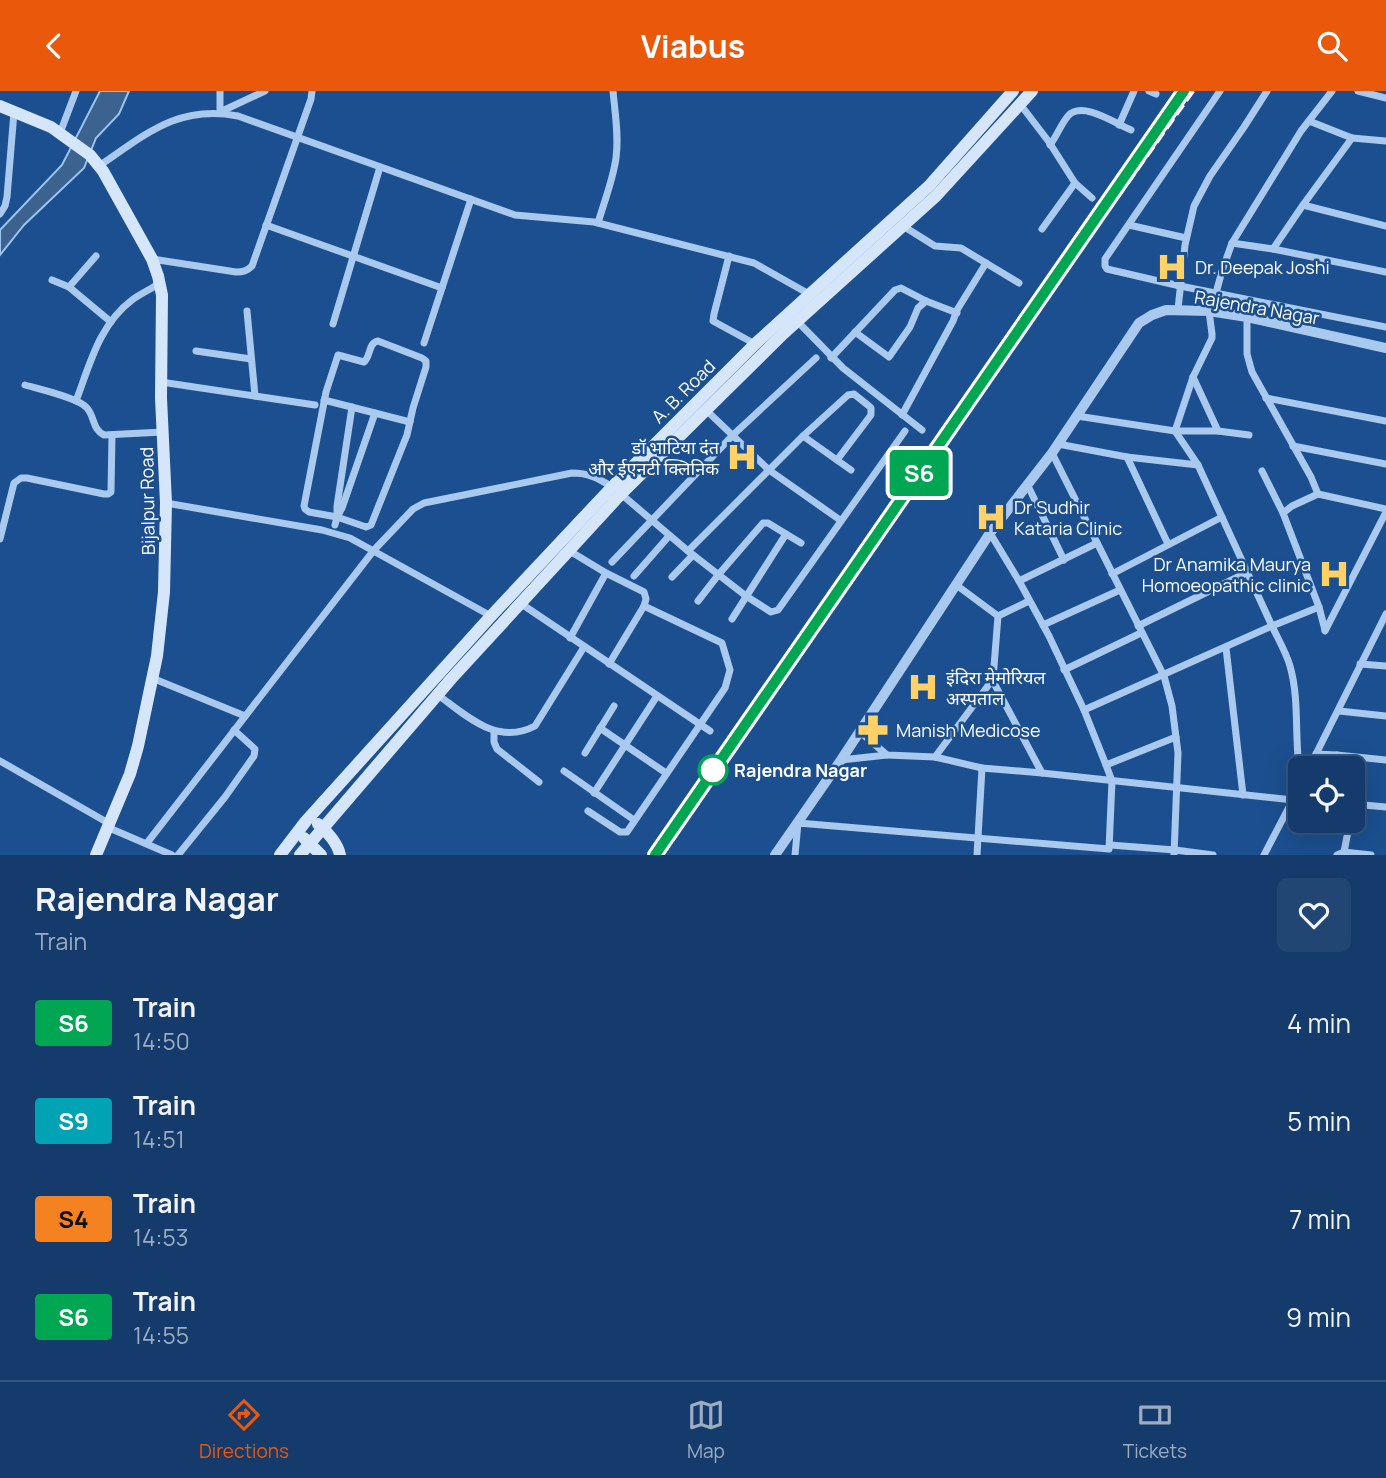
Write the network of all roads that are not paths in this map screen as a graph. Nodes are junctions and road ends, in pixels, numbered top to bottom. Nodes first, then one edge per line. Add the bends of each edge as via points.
1 (76, 91) edge
2 (220, 91) edge
3 (265, 91) edge
4 (312, 91) edge
5 (613, 91) edge
6 (1013, 91) edge
7 (1032, 91) edge
8 (1134, 91) edge
9 (1220, 91) edge
10 (1267, 91) edge
11 (1332, 91) edge
12 (1358, 91) edge
13 (1386, 98) edge
14 (1020, 104) junction
15 (0, 106) edge
16 (14, 112) junction
17 (220, 112) junction
18 (1309, 121) junction
19 (1119, 125) junction
20 (1131, 130) dead end
21 (63, 135) junction
22 (297, 137) junction
23 (1352, 138) junction
24 (1386, 141) edge
25 (1051, 145) junction
26 (94, 161) junction
27 (380, 167) junction
28 (1075, 183) junction
29 (1092, 198) dead end
30 (471, 199) junction
31 (1303, 205) junction
32 (0, 214) edge
33 (598, 223) junction
34 (266, 225) junction
35 (1129, 225) junction
36 (902, 226) junction
37 (1386, 226) edge
38 (1042, 229) dead end
39 (1186, 238) junction
40 (1232, 243) junction
41 (1273, 250) junction
42 (96, 256) dead end
43 (353, 256) junction
44 (729, 257) junction
45 (152, 259) junction
46 (986, 263) junction
47 (1386, 272) edge
48 (52, 280) dead end
49 (160, 283) junction
50 (1020, 283) dead end
51 (1180, 286) junction
52 (69, 287) junction
53 (442, 288) junction
54 (1216, 293) junction
55 (809, 294) junction
56 (926, 301) junction
57 (1178, 309) junction
58 (247, 311) dead end
59 (1209, 311) junction
60 (957, 313) junction
61 (1247, 317) junction
62 (797, 321) junction
63 (111, 322) junction
64 (333, 324) dead end
65 (1386, 327) edge
66 (855, 332) junction
67 (424, 343) dead end
68 (755, 344) junction
69 (1386, 348) edge
70 (195, 351) dead end
71 (816, 358) dead end
72 (831, 358) junction
73 (251, 359) junction
74 (1193, 377) junction
75 (161, 382) junction
76 (25, 385) dead end
77 (255, 396) junction
78 (1266, 398) junction
79 (324, 400) junction
80 (76, 401) junction
81 (315, 405) dead end
82 (352, 407) junction
83 (706, 410) junction
84 (375, 413) junction
85 (902, 415) junction
86 (1077, 416) junction
87 (1386, 421) edge
88 (410, 422) junction
89 (922, 430) dead end
90 (905, 431) dead end
91 (1175, 431) junction
92 (1218, 431) junction
93 (163, 432) junction
94 (112, 435) junction
95 (733, 435) junction
96 (1249, 435) dead end
97 (803, 436) junction
98 (1293, 446) junction
99 (1055, 449) junction
100 (1127, 457) junction
101 (837, 460) junction
102 (1386, 464) edge
103 (1198, 465) junction
104 (851, 470) dead end
105 (769, 471) junction
106 (1262, 471) dead end
107 (1028, 486) junction
108 (616, 491) junction
109 (1318, 494) junction
110 (166, 503) junction
111 (1386, 510) edge
112 (1283, 513) junction
113 (1222, 517) junction
114 (840, 520) junction
115 (651, 521) junction
116 (335, 526) junction
117 (989, 533) junction
118 (786, 534) junction
119 (669, 536) junction
120 (0, 539) edge
121 (801, 543) dead end
122 (1097, 543) junction
123 (1168, 544) junction
124 (374, 550) junction
125 (568, 550) junction
126 (691, 553) junction
127 (1064, 560) junction
128 (612, 562) dead end
129 (1248, 572) junction
130 (606, 573) junction
131 (719, 573) junction
132 (1112, 573) junction
133 (634, 576) dead end
134 (672, 577) dead end
135 (1019, 581) junction
136 (955, 584) junction
137 (1120, 590) junction
138 (746, 596) junction
139 (698, 601) dead end
140 (1029, 601) junction
141 (520, 603) junction
142 (644, 606) junction
143 (1320, 607) junction
144 (1386, 614) edge
145 (491, 616) junction
146 (998, 616) junction
147 (732, 619) dead end
148 (1043, 625) junction
149 (1272, 626) junction
150 (1139, 629) junction
151 (570, 638) junction
152 (584, 647) junction
153 (1226, 647) junction
154 (609, 664) junction
155 (1360, 664) junction
156 (1386, 666) edge
157 (1064, 670) junction
158 (1164, 675) junction
159 (152, 678) junction
160 (993, 678) junction
161 (438, 695) junction
162 (657, 696) junction
163 (614, 706) dead end
164 (1084, 710) junction
165 (1339, 711) junction
166 (245, 716) junction
167 (1386, 716) edge
168 (699, 724) junction
169 (600, 728) junction
170 (234, 730) junction
171 (494, 731) junction
172 (710, 731) dead end
173 (859, 731) junction
174 (1176, 737) junction
175 (625, 745) junction
176 (585, 753) dead end
177 (1316, 754) joint
178 (887, 755) junction
179 (1337, 755) joint
180 (1298, 756) edge
181 (935, 757) junction
182 (841, 759) junction
183 (1386, 760) edge
184 (0, 761) edge
185 (1106, 765) junction
186 (982, 768) junction
187 (564, 771) dead end
188 (666, 772) junction
189 (1042, 773) junction
190 (1112, 781) junction
191 (539, 782) dead end
192 (1177, 788) junction
193 (594, 793) junction
194 (1243, 795) junction
195 (1288, 800) edge
196 (1365, 805) edge
197 (1386, 807) edge
198 (1288, 809) edge
199 (588, 811) dead end
200 (309, 817) junction
201 (634, 820) junction
202 (798, 823) junction
203 (109, 826) junction
204 (323, 828) junction
205 (297, 833) junction
206 (1347, 833) edge
207 (979, 838) junction
208 (147, 843) junction
209 (310, 843) junction
210 (1109, 850) edge
211 (1175, 853) edge
212 (1341, 853) edge
213 (96, 855) edge
214 (172, 855) edge
215 (178, 855) edge
216 (280, 855) edge
217 (300, 855) edge
218 (321, 855) edge
219 (340, 855) edge
220 (775, 855) edge
221 (795, 855) edge
222 (977, 855) edge
223 (1213, 855) edge
224 (1264, 855) edge
225 (1371, 855) edge

1 - 21 street
2 - 17 street
3 - 17 street
4 - 22 street
5 - 33 street via 616,158
6 - 55 main road, A. B. Road via 929,186
7 - 14 main road, A. B. Road
8 - 19 street
9 - 35 street
10 - 39 street via 1210,176 1194,206
11 - 18 street
12 - 13 street
14 - 25 street
14 - 36 main road, A. B. Road via 936,196
15 - 16 main road
16 - 21 main road
16 - 32 street via 7,197
17 - 22 street
17 - 26 street via 176,118
18 - 23 street
18 - 40 street
19 - 20 street
19 - 25 street via 1098,114 1076,111 1069,114
21 - 26 main road
22 - 27 street
22 - 34 street
23 - 24 street
23 - 31 street
25 - 28 street
26 - 45 main road, Bijalpur Road
27 - 30 street
27 - 43 street
28 - 29 street
28 - 38 street
30 - 33 street via 515,215
30 - 53 street
31 - 37 street
31 - 41 street
33 - 44 street
34 - 43 street
34 - 45 street via 252,266 245,272
35 - 39 street
35 - 51 street via 1105,259 1105,267
36 - 46 street via 935,246 957,246
36 - 62 main road, A. B. Road
39 - 51 street
40 - 41 street
40 - 54 street
41 - 47 street
42 - 52 street
43 - 53 street
43 - 64 street
44 - 55 street via 754,263
44 - 68 street via 713,321
45 - 49 main road, Bijalpur Road
46 - 50 street
46 - 60 street
48 - 52 street
49 - 63 street via 130,301
49 - 75 main road, Bijalpur Road
51 - 54 street
51 - 57 street
52 - 63 street
53 - 67 street
54 - 65 street
55 - 68 main road, A. B. Road
56 - 60 street
56 - 66 street via 901,288 895,290
56 - 66 street via 889,357
57 - 59 street, Rajendra Nagar
57 - 86 street, Rajendra Nagar via 1139,323
58 - 73 street
59 - 61 street, Rajendra Nagar
59 - 74 street via 1212,338
60 - 85 street
61 - 69 street, Rajendra Nagar
61 - 78 street via 1249,363
62 - 72 street
62 - 83 main road, A. B. Road
63 - 80 street via 100,337
66 - 72 street
68 - 108 main road, A. B. Road
70 - 73 street
71 - 95 street
72 - 85 street
73 - 77 street
74 - 91 street
74 - 92 street
75 - 77 street
75 - 93 main road, Bijalpur Road
76 - 80 street
77 - 81 street
78 - 87 street
78 - 98 street
79 - 82 street
79 - 88 street via 338,355 364,362 378,341 426,361
79 - 116 street via 304,506
80 - 94 street via 89,410 99,432
82 - 84 street
82 - 116 street
83 - 95 street
83 - 108 main road, A. B. Road
84 - 88 street
84 - 116 street
85 - 89 street
86 - 91 street
86 - 99 street, Rajendra Nagar
88 - 116 street via 371,525
90 - 114 street
91 - 92 street
91 - 103 street
92 - 96 street
93 - 94 street
93 - 110 main road, Bijalpur Road
94 - 120 street via 111,492 18,479
95 - 105 street
95 - 115 street
97 - 101 street
97 - 101 street via 854,394 871,408 871,415
97 - 105 street
98 - 102 street
98 - 109 street
99 - 100 street
99 - 107 street, Rajendra Nagar
99 - 122 street
100 - 103 street
100 - 123 street
101 - 104 street
103 - 113 street
105 - 114 street
105 - 126 street
106 - 112 street
107 - 117 street, Rajendra Nagar
107 - 127 street
108 - 115 street
108 - 124 street via 595,476 572,473 424,503
108 - 125 main road, A. B. Road
108 - 145 main road, A. B. Road
109 - 111 street
109 - 112 street
110 - 116 street
110 - 159 main road, Bijalpur Road via 164,592
111 - 143 street via 1325,631
112 - 143 street
113 - 123 street
113 - 129 street
114 - 138 street via 778,610 771,612
115 - 119 street
115 - 128 street
116 - 124 street
117 - 135 street
117 - 136 street, Rajendra Nagar
118 - 121 street
118 - 131 street via 763,523
118 - 138 street
119 - 126 street
119 - 133 street
122 - 127 street
122 - 132 street
123 - 132 street
124 - 145 street
124 - 166 street
125 - 130 street
125 - 141 main road, A. B. Road
126 - 131 street
126 - 134 street
127 - 135 street
129 - 149 street
129 - 150 street
130 - 142 street via 644,592
130 - 151 street
131 - 138 street
131 - 139 street
132 - 137 street
135 - 140 street
136 - 146 street
136 - 173 street, Rajendra Nagar
137 - 148 street
137 - 150 street
138 - 147 street
140 - 146 street
140 - 148 street
141 - 151 street
141 - 161 main road, A. B. Road
142 - 154 street
142 - 168 street via 725,647 728,678
143 - 149 street
144 - 155 street
145 - 200 main road, A. B. Road
146 - 160 street
148 - 157 street
149 - 153 street
149 - 180 street via 1293,681
150 - 157 street
150 - 158 street
151 - 152 street
152 - 154 street
152 - 171 street via 535,726 522,732
153 - 158 street
153 - 194 street
154 - 162 street
155 - 156 street
155 - 165 street
157 - 164 street
158 - 164 street
158 - 174 street
159 - 166 street
159 - 203 main road, Bijalpur Road via 133,765
160 - 181 street
160 - 189 street
161 - 171 street
161 - 204 main road, A. B. Road
162 - 168 street
162 - 175 street
163 - 169 street
164 - 185 street
165 - 167 street
165 - 177 street
166 - 170 street
168 - 172 street
168 - 188 street
169 - 175 street
169 - 176 street
170 - 208 street
170 - 215 street via 255,749 254,756
171 - 191 street via 499,753
173 - 178 street
173 - 182 street, Rajendra Nagar
174 - 185 street
174 - 192 street
175 - 188 street
175 - 193 street
177 - 179 street
178 - 181 street
178 - 182 street
179 - 183 street
181 - 186 street
182 - 202 street, Rajendra Nagar
184 - 203 street
185 - 190 street
186 - 189 street
186 - 207 street
187 - 193 street
188 - 201 street
189 - 190 street
190 - 192 street
190 - 210 street
192 - 194 street
192 - 211 street
193 - 201 street
194 - 195 street
196 - 197 street
198 - 224 street
199 - 201 street via 622,833
200 - 204 main road
200 - 205 main road, A. B. Road
202 - 207 street
202 - 220 street, Rajendra Nagar
202 - 221 street
203 - 208 street
203 - 213 main road, Bijalpur Road
204 - 209 main road, A. B. Road
204 - 219 main road
205 - 209 main road
205 - 216 main road, A. B. Road
206 - 212 street
207 - 210 street
207 - 222 street
208 - 214 street
209 - 217 main road
209 - 218 main road
210 - 211 street
211 - 223 street
212 - 225 street

